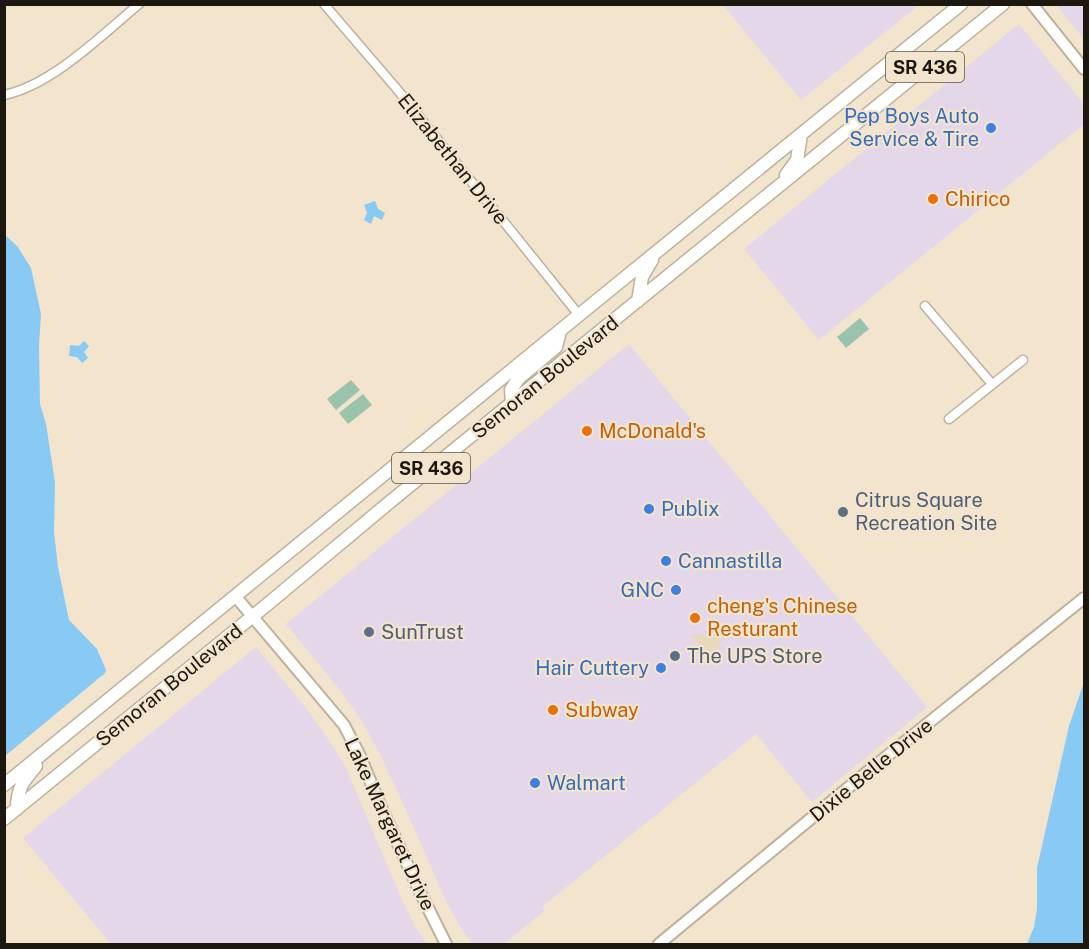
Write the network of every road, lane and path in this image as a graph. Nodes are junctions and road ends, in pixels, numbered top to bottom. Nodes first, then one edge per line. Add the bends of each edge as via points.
1 (139, 4) edge
2 (324, 4) edge
3 (961, 4) edge
4 (1003, 4) edge
5 (1032, 4) edge
6 (1084, 69) edge
7 (4, 95) edge
8 (801, 134) junction
9 (779, 186) junction
10 (660, 249) junction
11 (638, 301) junction
12 (925, 306) dead end
13 (579, 315) junction
14 (560, 331) junction
15 (1023, 360) dead end
16 (992, 384) junction
17 (512, 403) junction
18 (949, 419) dead end
19 (236, 597) junction
20 (1084, 598) edge
21 (253, 616) junction
22 (54, 744) junction
23 (4, 785) edge
24 (17, 809) junction
25 (4, 819) edge
26 (446, 945) edge
27 (659, 945) edge

1 - 7 street via 64,66 35,84
2 - 13 street, Elizabethan Drive
3 - 8 main road, Semoran Boulevard / SR 436
4 - 9 main road, Semoran Boulevard / SR 436
5 - 6 street
8 - 9 main road via 797,160
8 - 10 main road, Semoran Boulevard / SR 436
9 - 11 main road, Semoran Boulevard / SR 436
10 - 11 main road via 642,277
10 - 13 main road, Semoran Boulevard / SR 436
11 - 17 main road, Semoran Boulevard / SR 436
12 - 16 street
13 - 14 main road, Semoran Boulevard / SR 436
14 - 17 main road via 556,347 518,379 511,390
14 - 19 main road, Semoran Boulevard / SR 436
15 - 16 street
16 - 18 street
17 - 21 main road, Semoran Boulevard / SR 436
19 - 21 street, Lake Margaret Drive
19 - 22 main road, Semoran Boulevard / SR 436
20 - 27 street, Dixie Belle Drive
21 - 24 main road, Semoran Boulevard / SR 436
21 - 26 street, Lake Margaret Drive via 344,725
22 - 23 main road, Semoran Boulevard / SR 436
22 - 24 main road via 22,783
24 - 25 main road, Semoran Boulevard / SR 436

